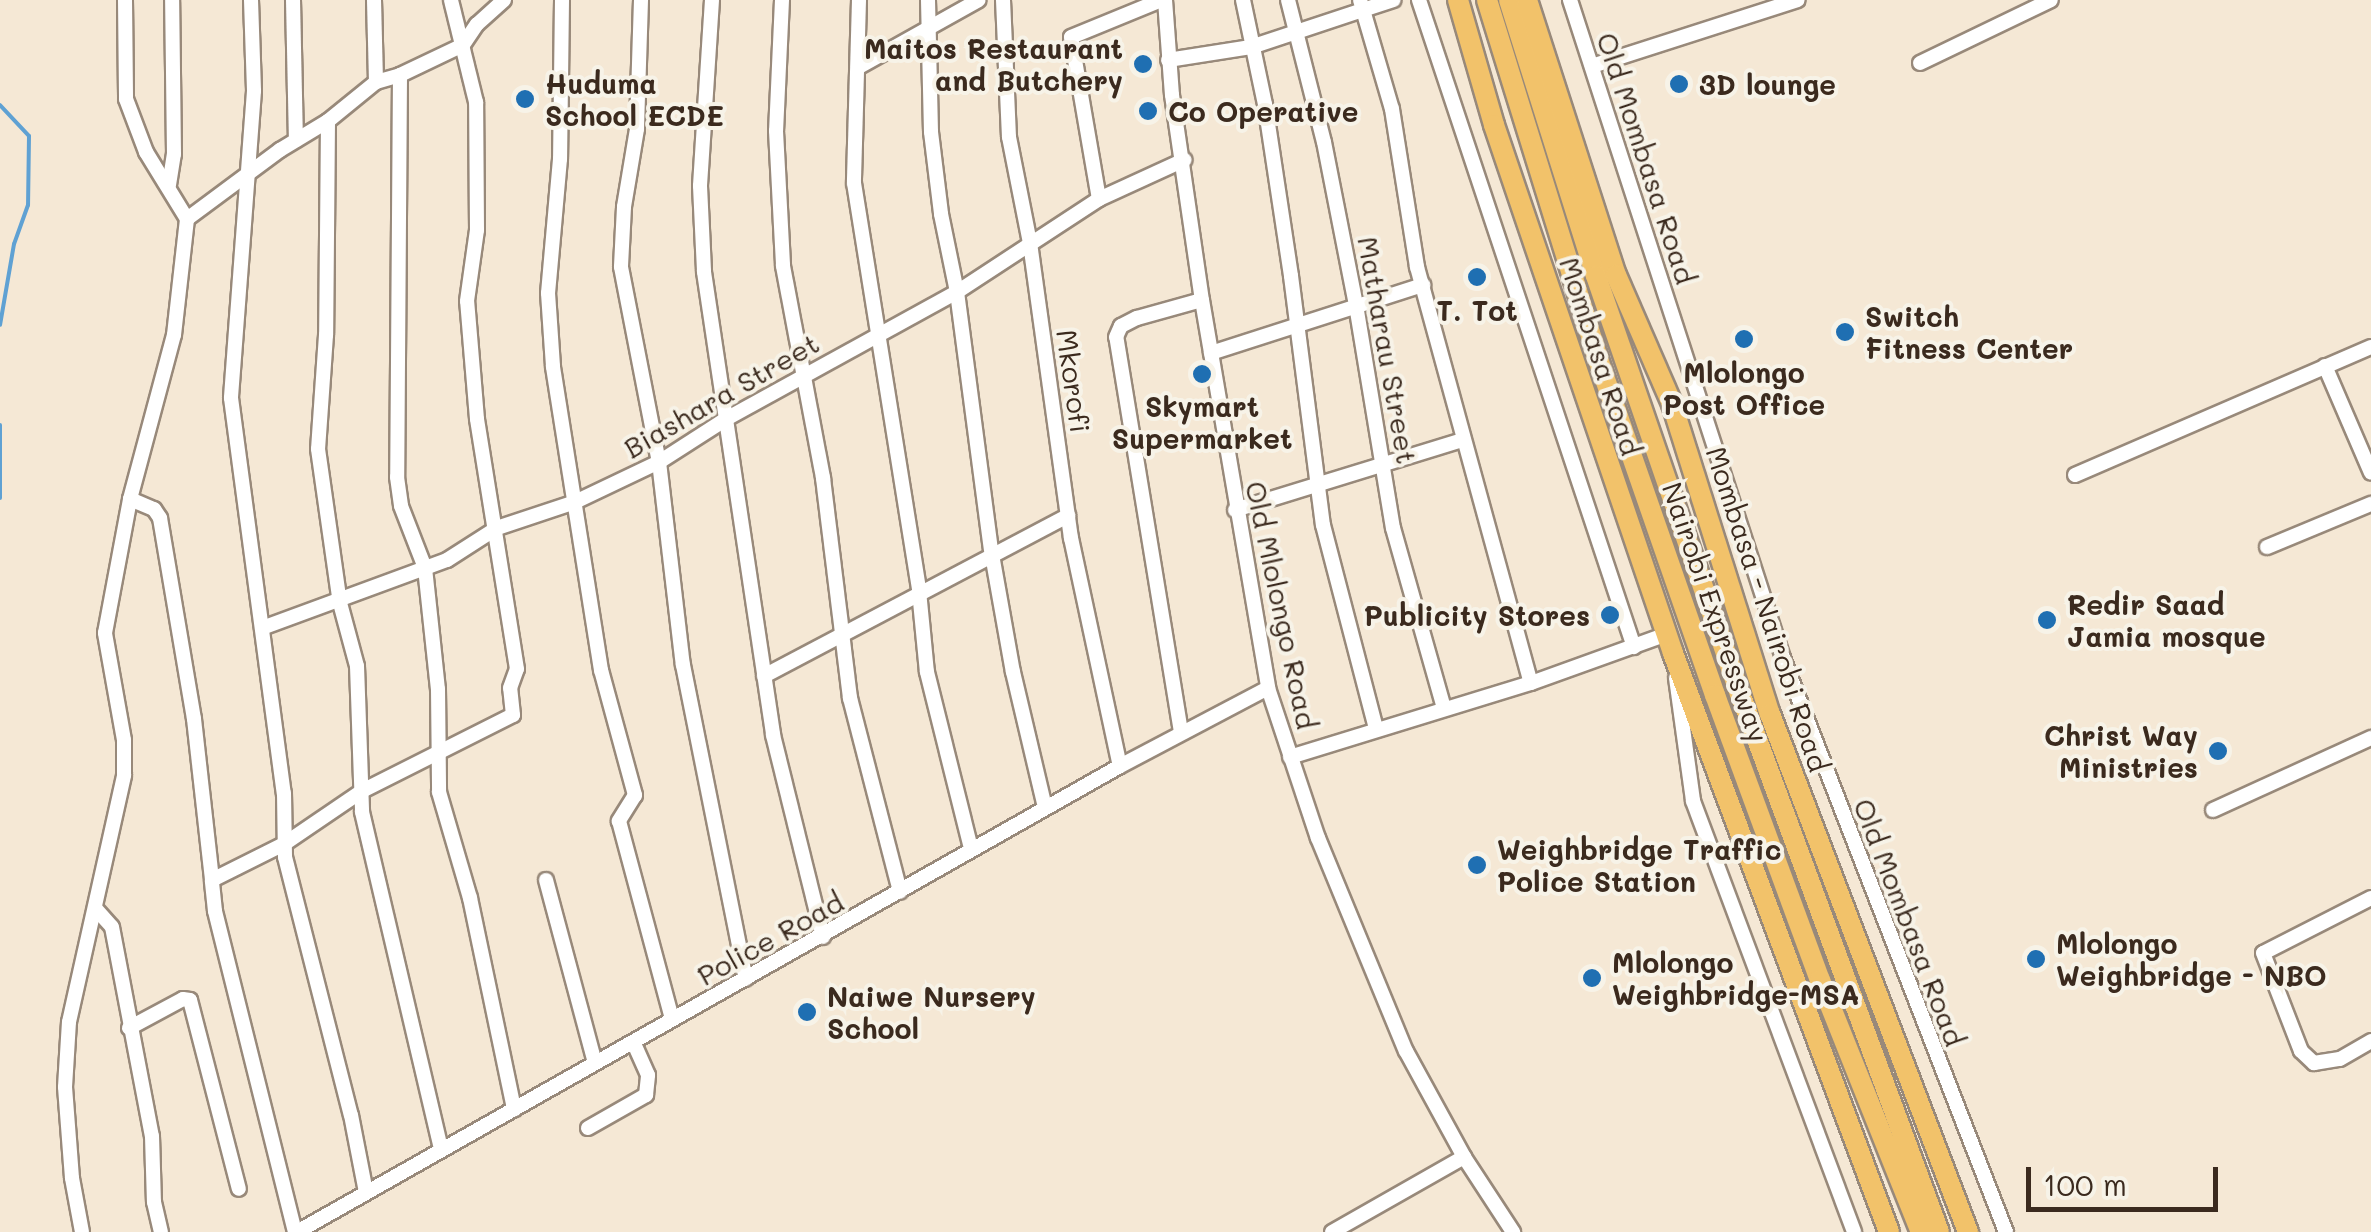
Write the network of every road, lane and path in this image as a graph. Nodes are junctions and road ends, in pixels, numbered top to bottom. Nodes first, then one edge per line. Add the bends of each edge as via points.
1 (125, 0) edge
2 (172, 0) edge
3 (251, 0) edge
4 (293, 0) edge
5 (374, 0) edge
6 (451, 0) edge
7 (504, 0) edge
8 (562, 0) edge
9 (640, 0) edge
10 (712, 0) edge
11 (782, 0) edge
12 (859, 0) edge
13 (928, 0) edge
14 (979, 0) edge
15 (1002, 0) edge
16 (1163, 0) edge
17 (1243, 0) edge
18 (1288, 0) edge
19 (1392, 0) edge
20 (1420, 0) edge
21 (1458, 0) edge
22 (1487, 0) edge
23 (1509, 0) edge
24 (1527, 0) edge
25 (1570, 0) edge
26 (1798, 0) edge
27 (2051, 0) edge
28 (1361, 5) edge
29 (927, 32) junction
30 (1294, 33) junction
31 (462, 45) junction
32 (1250, 47) junction
33 (1168, 60) junction
34 (1920, 63) dead end
35 (1592, 66) junction
36 (859, 67) junction
37 (400, 75) junction
38 (376, 82) junction
39 (328, 121) junction
40 (296, 140) junction
41 (1184, 160) junction
42 (248, 174) junction
43 (168, 185) junction
44 (1098, 199) junction
45 (187, 219) junction
46 (1030, 243) junction
47 (1422, 285) junction
48 (957, 292) junction
49 (1202, 300) junction
50 (1356, 305) junction
51 (1295, 328) junction
52 (878, 335) junction
53 (2371, 347) edge
54 (1211, 353) junction
55 (2326, 366) junction
56 (804, 376) junction
57 (726, 419) junction
58 (1464, 440) junction
59 (660, 462) junction
60 (1382, 464) junction
61 (2371, 473) edge
62 (2075, 475) dead end
63 (1318, 484) junction
64 (130, 499) junction
65 (576, 502) junction
66 (2371, 504) edge
67 (1235, 510) junction
68 (1068, 516) junction
69 (497, 528) junction
70 (2268, 546) dead end
71 (992, 554) junction
72 (424, 568) junction
73 (919, 592) junction
74 (340, 603) junction
75 (262, 628) junction
76 (840, 636) junction
77 (1670, 644) junction
78 (1634, 647) junction
79 (764, 676) junction
80 (1530, 682) junction
81 (1268, 688) junction
82 (1444, 708) junction
83 (1376, 729) junction
84 (1181, 732) junction
85 (2371, 738) edge
86 (436, 753) junction
87 (1290, 757) junction
88 (1120, 766) junction
89 (362, 790) junction
90 (1045, 808) junction
91 (2213, 810) dead end
92 (284, 844) junction
93 (971, 849) junction
94 (212, 880) junction
95 (546, 880) dead end
96 (900, 892) junction
97 (2371, 898) edge
98 (95, 908) junction
99 (822, 937) junction
100 (746, 979) junction
101 (672, 1019) junction
102 (129, 1028) junction
103 (2371, 1041) edge
104 (633, 1042) junction
105 (595, 1062) junction
106 (514, 1109) junction
107 (588, 1128) dead end
108 (441, 1150) junction
109 (1464, 1158) junction
110 (239, 1189) dead end
111 (366, 1192) junction
112 (82, 1232) edge
113 (161, 1232) edge
114 (296, 1232) edge
115 (1332, 1232) edge
116 (1514, 1232) edge
117 (1854, 1232) edge
118 (1889, 1232) edge
119 (1920, 1232) edge
120 (1939, 1232) edge
121 (1968, 1232) edge
122 (2006, 1232) edge

1 - 43 street via 126,98 146,152
2 - 43 street via 174,154
3 - 42 street
4 - 40 street
5 - 38 street
6 - 31 street
7 - 31 street
8 - 65 street via 548,324
9 - 59 street via 637,129 621,267
10 - 57 street via 700,186 704,272
11 - 56 street via 776,130 783,266
12 - 36 street
13 - 29 street
14 - 29 street
15 - 46 street, Mkorofi via 1009,137
16 - 33 street, Old Mlolongo Road
16 - 44 street via 1071,37
17 - 32 street
18 - 30 street, Matharau Street
19 - 28 street
20 - 78 street
21 - 77 highway, Mombasa Road
22 - 119 highway, Nairobi Expressway via 1598,360 1715,696
23 - 120 highway, Nairobi Expressway via 1735,678
24 - 121 highway, Mombasa - Nairobi Road via 1616,275 1672,404 1770,714
25 - 35 street, Old Mombasa Road
26 - 35 street
27 - 34 street
28 - 30 street
28 - 47 street via 1392,109
29 - 36 street
29 - 48 street via 935,164
30 - 32 street
30 - 50 street, Matharau Street via 1324,142
31 - 37 street
31 - 69 street via 476,102 477,230 467,301
32 - 33 street
32 - 51 street via 1265,104
33 - 41 street, Old Mlolongo Road
35 - 122 street, Old Mombasa Road via 1782,658
36 - 52 street via 854,182
37 - 38 street
37 - 72 street via 398,477 401,506
38 - 39 street
39 - 40 street
39 - 74 street via 318,449
40 - 42 street
41 - 44 street, Biashara Street
41 - 49 street, Old Mlolongo Road
42 - 45 street
42 - 75 street via 231,398
43 - 45 street
44 - 46 street, Biashara Street
45 - 64 street via 174,336
46 - 48 street, Biashara Street
46 - 68 street, Mkorofi
47 - 50 street
47 - 58 street
48 - 52 street, Biashara Street
48 - 71 street
49 - 54 street, Old Mlolongo Road
49 - 84 street via 1136,318 1116,337
50 - 51 street
50 - 60 street, Matharau Street
51 - 54 street
51 - 63 street
52 - 56 street, Biashara Street
52 - 73 street
53 - 55 street
54 - 67 street, Old Mlolongo Road
55 - 61 street
55 - 62 street
56 - 57 street, Biashara Street
56 - 76 street
57 - 59 street, Biashara Street
57 - 79 street
58 - 60 street
58 - 80 street
59 - 65 street, Biashara Street
59 - 100 street via 683,666
60 - 63 street
60 - 82 street, Matharau Street via 1404,578
63 - 67 street
63 - 83 street via 1332,566
64 - 94 street via 160,518
64 - 98 street via 105,633 124,776
65 - 69 street, Biashara Street
65 - 101 street via 601,670 635,795 619,820
66 - 70 street
67 - 81 street, Old Mlolongo Road
68 - 71 street
68 - 88 street, Mkorofi
69 - 72 street, Biashara Street via 465,552
69 - 86 street via 517,669 512,715
71 - 73 street
71 - 90 street
72 - 74 street, Biashara Street
72 - 86 street via 438,690
73 - 76 street
73 - 93 street via 927,672
74 - 75 street, Biashara Street
74 - 89 street via 357,666
75 - 92 street via 284,793
76 - 79 street
76 - 96 street via 870,787
77 - 78 street
77 - 117 street via 1693,801
77 - 118 highway, Mombasa Road
78 - 80 street
79 - 99 street
80 - 82 street
81 - 84 street, Police Road
81 - 87 street, Old Mlolongo Road
82 - 83 street
83 - 87 street
84 - 88 street, Police Road
85 - 91 street
86 - 89 street
86 - 106 street
87 - 109 street, Old Mlolongo Road via 1406,1050
88 - 90 street, Police Road
89 - 92 street
89 - 108 street via 386,924
90 - 93 street, Police Road
92 - 94 street
92 - 111 street
93 - 96 street, Police Road
94 - 114 street
95 - 105 street
96 - 99 street, Police Road
97 - 103 street via 2263,953 2301,1051 2314,1063 2340,1059
98 - 102 street via 112,927
98 - 112 street via 69,1022 65,1088
99 - 100 street, Police Road
100 - 101 street, Police Road
101 - 104 street, Police Road
102 - 110 street via 190,1000
102 - 113 street via 152,1136
104 - 105 street, Police Road
104 - 107 street via 648,1075 646,1096
105 - 106 street, Police Road
106 - 108 street, Police Road
108 - 111 street, Police Road
109 - 115 street
109 - 116 street, Old Mlolongo Road
111 - 114 street, Police Road

